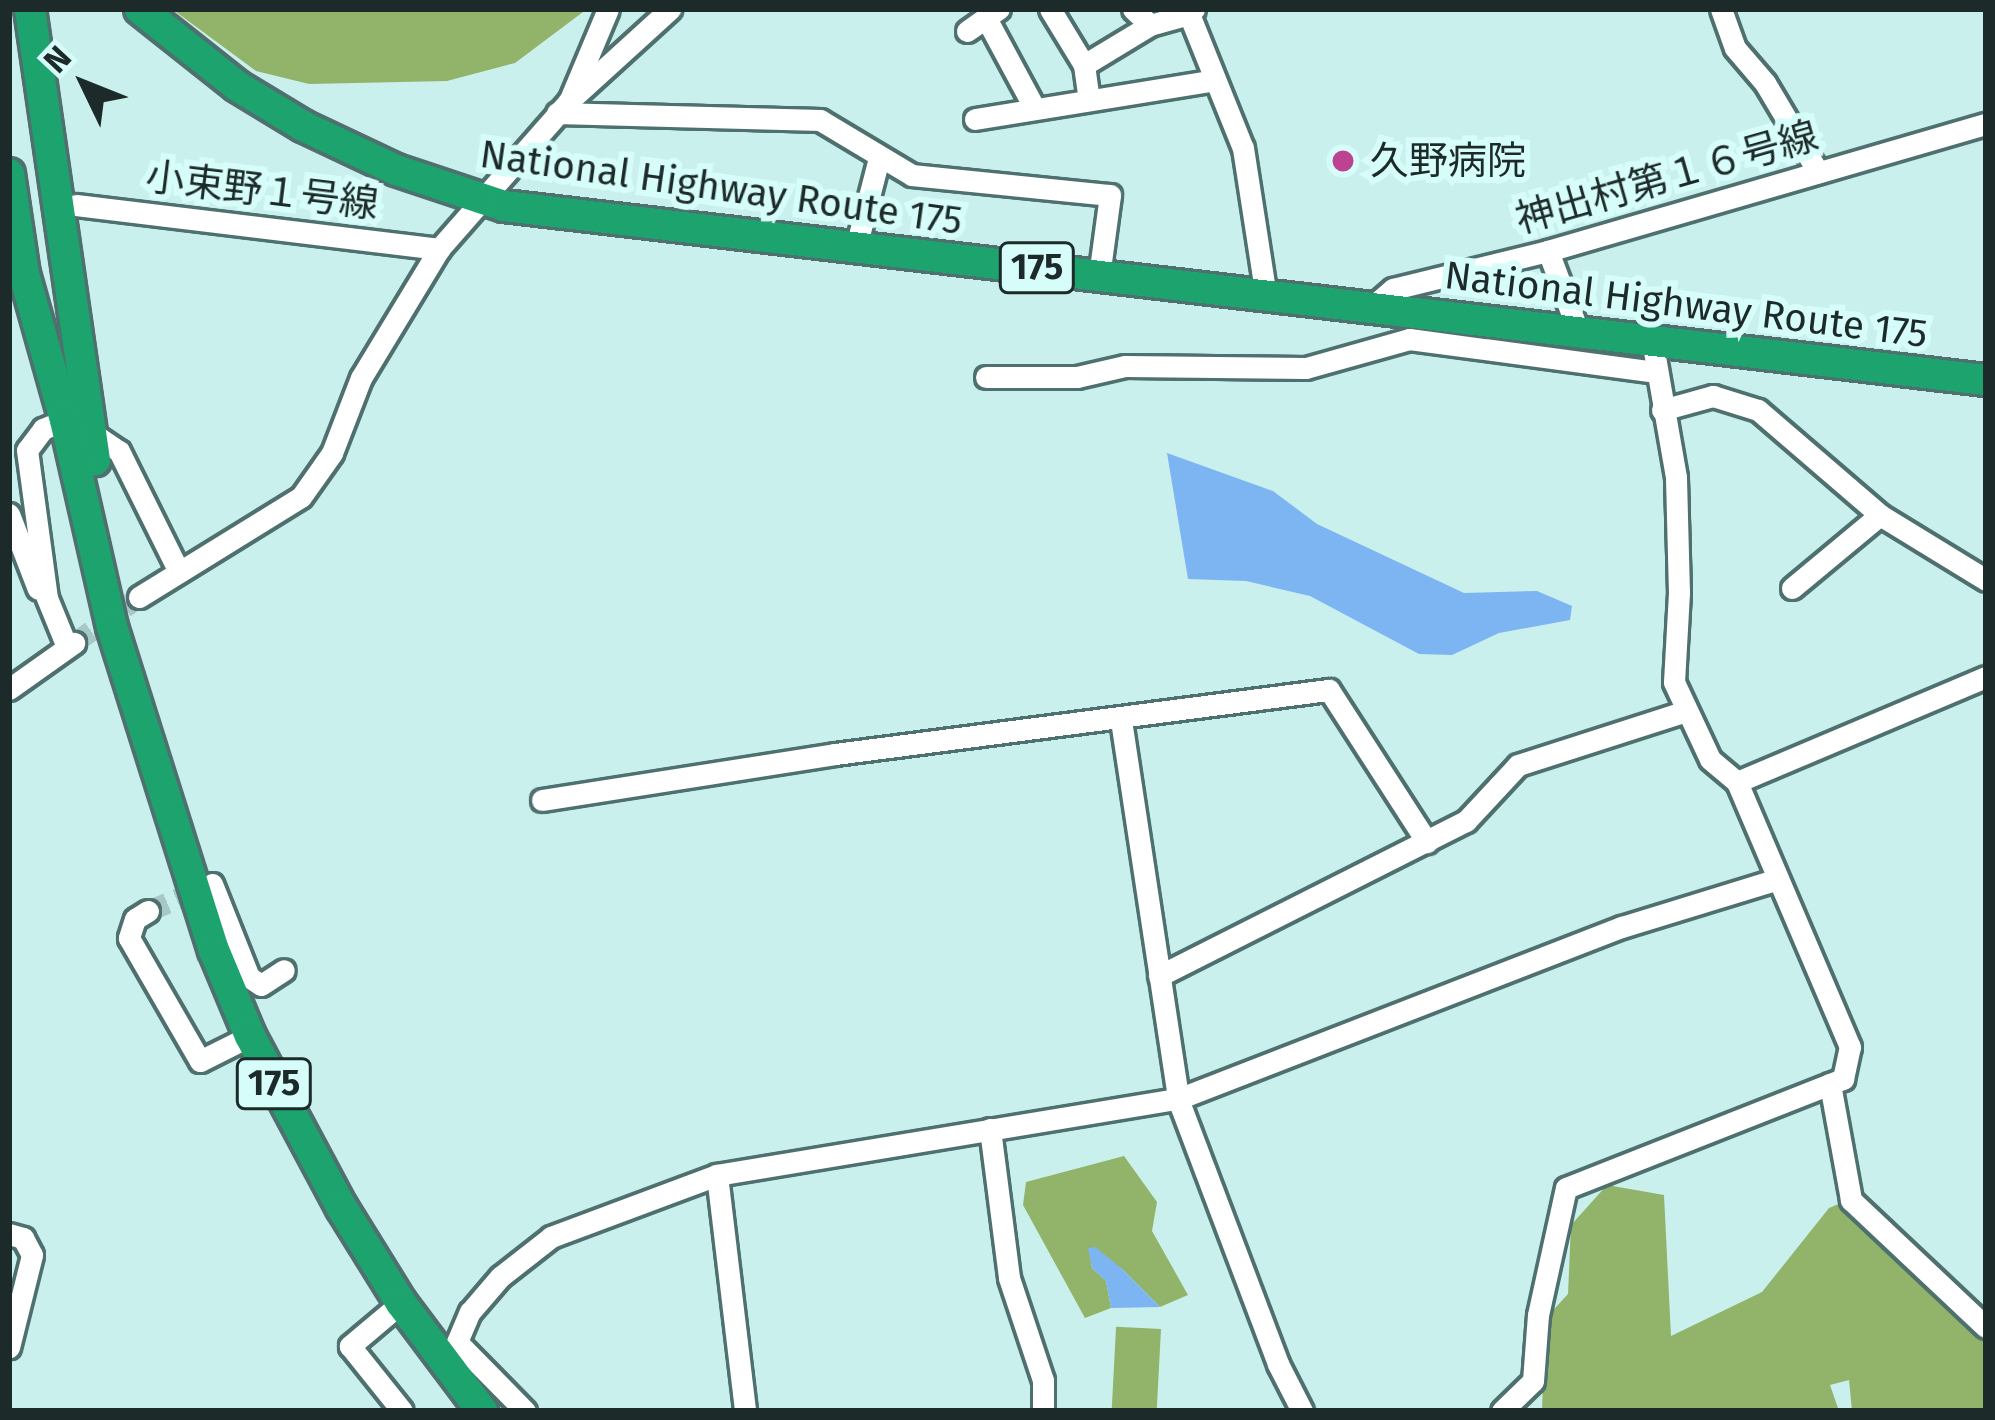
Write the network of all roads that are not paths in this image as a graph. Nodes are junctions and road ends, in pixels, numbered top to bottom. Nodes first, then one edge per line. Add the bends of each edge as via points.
1 (30, 9) edge
2 (140, 9) edge
3 (608, 9) edge
4 (670, 9) edge
5 (1051, 9) edge
6 (1721, 9) edge
7 (1191, 11) edge
8 (993, 13) edge
9 (1142, 17) edge
10 (967, 32) dead end
11 (1084, 65) junction
12 (1215, 80) junction
13 (1089, 100) junction
14 (563, 107) junction
15 (1035, 109) junction
16 (975, 119) dead end
17 (1986, 124) edge
18 (879, 158) junction
19 (1818, 172) junction
20 (9, 173) edge
21 (478, 199) junction
22 (76, 205) dead end
23 (856, 247) junction
24 (439, 249) junction
25 (1548, 251) junction
26 (1100, 276) junction
27 (1266, 296) junction
28 (1372, 307) junction
29 (1578, 332) junction
30 (1652, 340) junction
31 (1657, 372) junction
32 (986, 377) dead end
33 (1986, 380) edge
34 (1663, 410) junction
35 (77, 425) junction
36 (9, 514) edge
37 (1880, 514) junction
38 (178, 570) junction
39 (1986, 580) edge
40 (1792, 588) dead end
41 (139, 597) tunnel mouth
42 (47, 598) junction
43 (1986, 677) edge
44 (9, 688) edge
45 (1686, 711) junction
46 (1121, 720) junction
47 (1737, 782) junction
48 (542, 800) dead end
49 (1427, 842) junction
50 (1775, 880) junction
51 (212, 884) dead end
52 (148, 910) dead end
53 (284, 970) dead end
54 (1160, 976) junction
55 (250, 1036) junction
56 (1830, 1084) junction
57 (1178, 1099) junction
58 (990, 1129) junction
59 (717, 1174) junction
60 (9, 1234) edge
61 (401, 1303) junction
62 (1986, 1327) edge
63 (9, 1347) edge
64 (447, 1347) junction
65 (402, 1411) edge
66 (482, 1411) edge
67 (525, 1411) edge
68 (745, 1411) edge
69 (1042, 1411) edge
70 (1302, 1411) edge
71 (1502, 1411) edge

1 - 35 highway, 175 via 71,270
2 - 21 highway, National Highway Route 175 / 175 via 303,126
3 - 14 street
4 - 14 street
5 - 11 street
6 - 19 street via 1735,48 1766,82
7 - 9 street
7 - 12 street
8 - 10 street
8 - 15 street
9 - 11 street
11 - 13 street
12 - 13 street
12 - 27 street via 1243,148
13 - 15 street
14 - 18 street via 820,120
14 - 21 street
15 - 16 street
17 - 19 street, 神出村第１６号線
18 - 23 street
18 - 26 street via 912,175 1110,196
19 - 25 street, 神出村第１６号線
20 - 35 highway, 175 via 24,274
21 - 23 highway, National Highway Route 175 / 175
21 - 24 street
22 - 24 street, 小束野１号線
23 - 26 highway, National Highway Route 175 / 175
24 - 38 street via 301,497
25 - 28 street, 神出村第１６号線 via 1393,289
25 - 29 street
26 - 27 highway, National Highway Route 175 / 175
27 - 28 highway, National Highway Route 175 / 175
28 - 29 highway, National Highway Route 175 / 175
29 - 30 highway, National Highway Route 175 / 175
30 - 31 street
30 - 33 highway, National Highway Route 175 / 175
31 - 32 street via 1409,338 1306,368 1125,366 1077,377
31 - 34 street
34 - 37 street via 1713,396 1758,410
34 - 45 street via 1676,477 1674,682
35 - 38 street via 119,451
35 - 42 street via 43,429 27,450
35 - 55 highway, 175 via 132,627 142,720 180,856
36 - 42 street
37 - 39 street
37 - 40 street
38 - 41 street
42 - 44 street via 71,645
43 - 47 street
45 - 47 street via 1710,759
45 - 49 street via 1519,765 1466,820
46 - 48 street
46 - 49 street via 1329,690
46 - 54 street
47 - 50 street
49 - 54 street
50 - 56 street via 1850,1048 1844,1078
50 - 57 street via 1622,928
51 - 53 street via 249,977 261,986
52 - 55 street via 135,919 130,938 200,1061
54 - 57 street
55 - 61 highway, 175
56 - 62 street via 1851,1200
56 - 71 street via 1566,1189 1538,1315 1533,1381
57 - 58 street
57 - 70 street
58 - 59 street
58 - 69 street via 1009,1278 1043,1380
59 - 64 street via 551,1238 500,1276
59 - 68 street
60 - 63 street via 23,1238 32,1256
61 - 64 highway, 175
61 - 65 street via 350,1346
64 - 66 highway, 175
64 - 67 street

